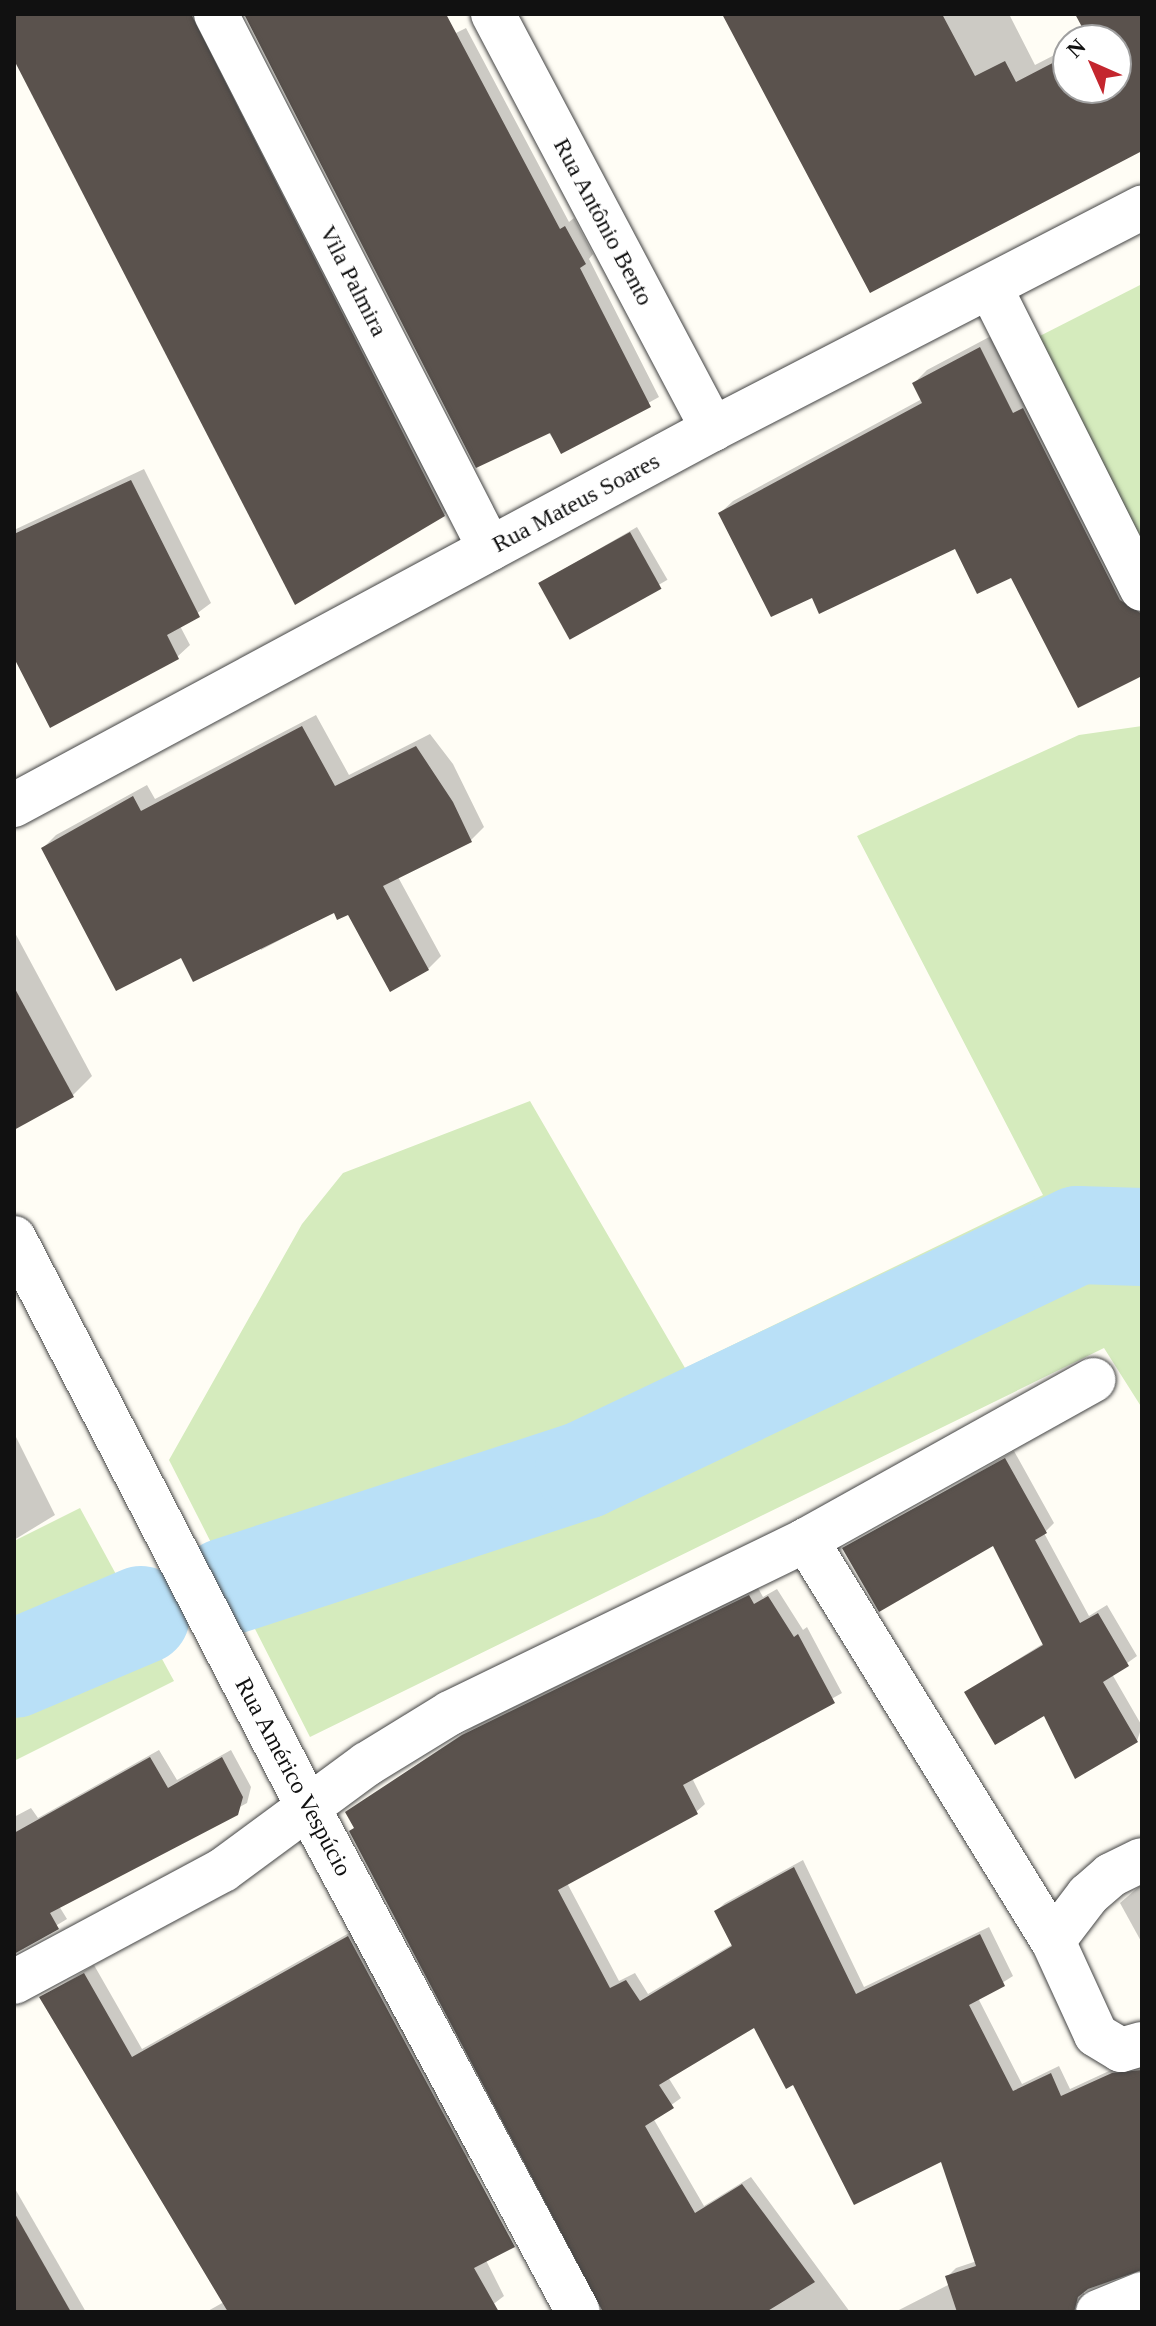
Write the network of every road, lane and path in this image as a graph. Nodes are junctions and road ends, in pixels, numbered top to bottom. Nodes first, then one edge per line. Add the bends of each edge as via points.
1 (216, 14) edge
2 (493, 14) edge
3 (1142, 208) edge
4 (990, 287) junction
5 (713, 429) junction
6 (490, 549) junction
7 (1142, 589) edge
8 (14, 805) edge
9 (14, 1238) edge
10 (1094, 1380) dead end
11 (806, 1540) junction
12 (309, 1809) junction
13 (1142, 1860) edge
14 (1053, 1941) junction
15 (14, 1982) edge
16 (1142, 2044) edge
17 (1142, 2294) edge
18 (578, 2312) edge
19 (1098, 2312) edge

1 - 6 street, Vila Palmira
2 - 5 street, Rua Antônio Bento
3 - 4 street, Rua Mateus Soares
4 - 5 street, Rua Mateus Soares
4 - 7 street
5 - 6 street, Rua Mateus Soares
6 - 8 street, Rua Mateus Soares
9 - 12 street, Rua Américo Vespúcio
10 - 11 street
11 - 12 street via 450,1713 367,1764
11 - 14 street
12 - 15 street via 189,1890
12 - 18 street, Rua Américo Vespúcio
13 - 14 street via 1111,1875 1088,1895
14 - 16 street via 1102,2042 1121,2050
17 - 19 street

